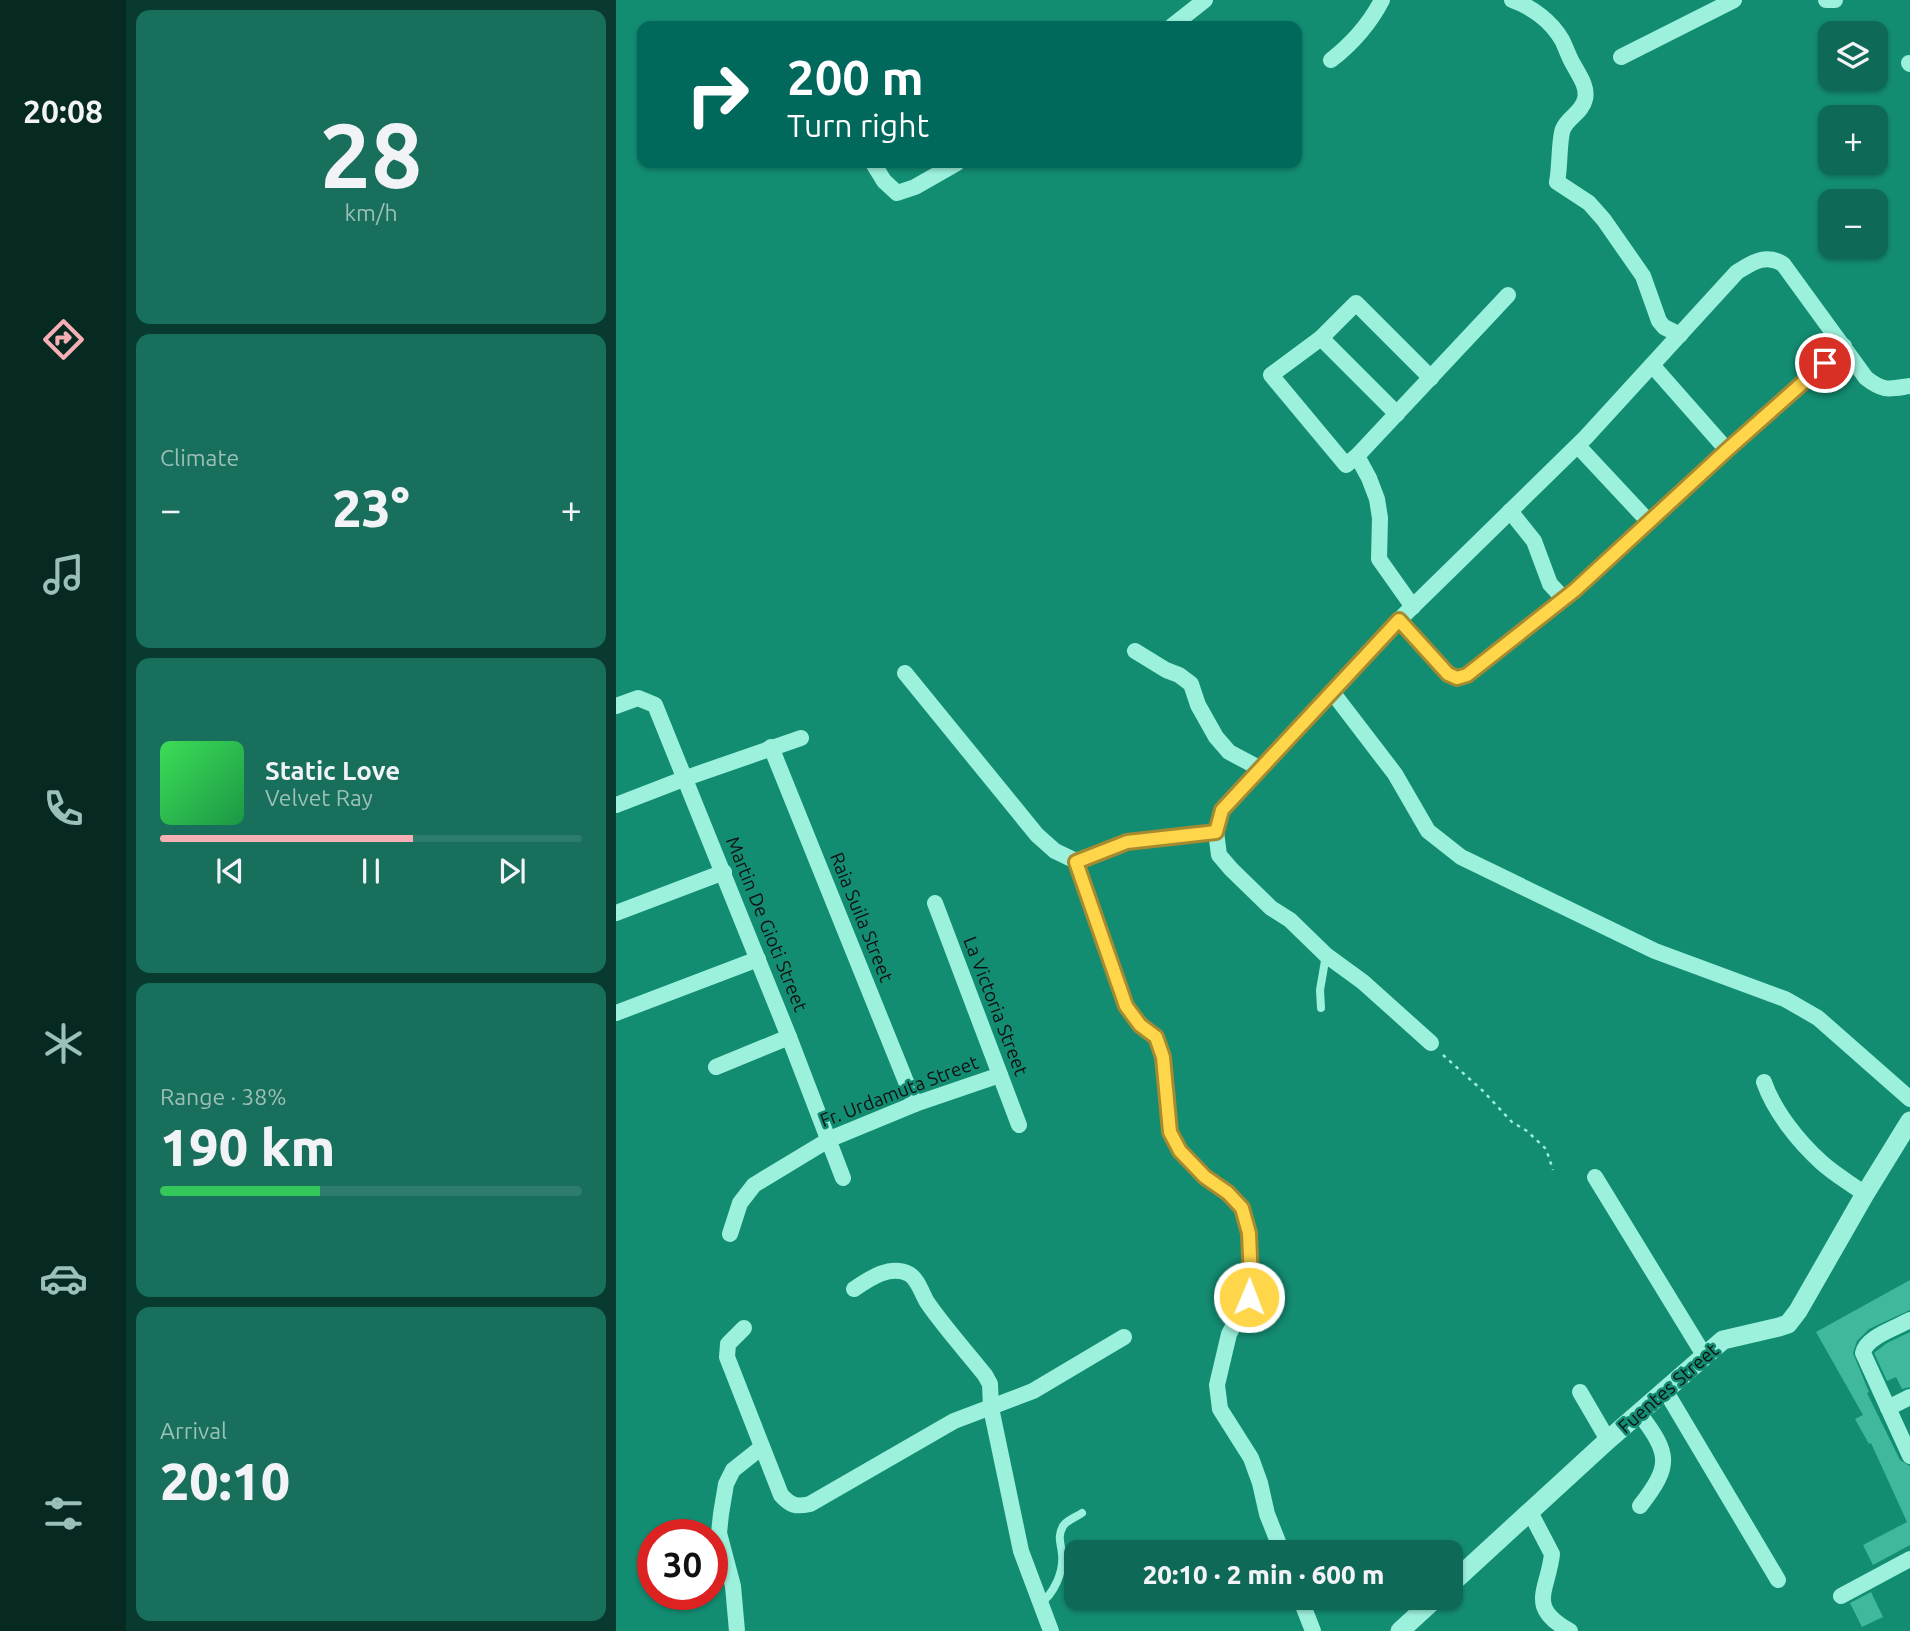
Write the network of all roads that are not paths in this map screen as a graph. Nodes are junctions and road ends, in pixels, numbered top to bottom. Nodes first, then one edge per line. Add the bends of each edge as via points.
1 (1205, 0) edge
2 (1382, 0) edge
3 (1512, 0) edge
4 (1734, 0) edge
5 (1826, 0) edge
6 (1835, 0) edge
7 (1178, 21) edge
8 (1621, 57) dead end
9 (1331, 60) dead end
10 (876, 168) edge
11 (948, 168) edge
12 (1508, 295) dead end
13 (1680, 335) junction
14 (1321, 338) junction
15 (1844, 346) junction
16 (1652, 365) junction
17 (1431, 378) junction
18 (1910, 386) edge
19 (1397, 414) junction
20 (1578, 446) junction
21 (1727, 450) junction
22 (1357, 456) junction
23 (1510, 511) junction
24 (1649, 522) junction
25 (1564, 599) junction
26 (1413, 607) junction
27 (1399, 620) junction
28 (1135, 652) dead end
29 (905, 673) dead end
30 (1333, 693) junction
31 (616, 706) edge
32 (801, 738) dead end
33 (771, 747) junction
34 (1261, 769) junction
35 (686, 778) junction
36 (616, 805) edge
37 (1216, 832) junction
38 (1076, 862) junction
39 (724, 872) junction
40 (935, 903) dead end
41 (616, 913) edge
42 (1326, 955) junction
43 (758, 959) junction
44 (1321, 1008) dead end
45 (616, 1013) edge
46 (789, 1037) junction
47 (1431, 1043) road end
48 (716, 1067) dead end
49 (1000, 1075) junction
50 (1764, 1082) dead end
51 (1910, 1099) edge
52 (915, 1104) junction
53 (1910, 1121) edge
54 (1019, 1125) dead end
55 (830, 1139) junction
56 (1595, 1177) dead end
57 (843, 1178) dead end
58 (1865, 1194) junction
59 (730, 1234) dead end
60 (854, 1289) dead end
61 (1910, 1320) edge
62 (744, 1328) dead end
63 (1124, 1337) dead end
64 (1704, 1355) junction
65 (1665, 1391) junction
66 (1580, 1392) dead end
67 (1910, 1397) edge
68 (991, 1408) junction
69 (1888, 1408) junction
70 (1639, 1413) junction
71 (1608, 1440) junction
72 (762, 1447) junction
73 (1910, 1457) edge
74 (1640, 1506) dead end
75 (1530, 1511) junction
76 (1082, 1513) dead end
77 (1277, 1540) edge
78 (1910, 1559) edge
79 (1463, 1573) edge
80 (1778, 1580) dead end
81 (1841, 1596) dead end
82 (1039, 1604) junction
83 (1305, 1610) edge
84 (1423, 1610) edge
85 (737, 1631) edge
86 (1051, 1631) edge
87 (1314, 1631) edge
88 (1400, 1631) edge
89 (1570, 1631) edge

1 - 7 street
2 - 9 street via 1351,45
3 - 13 street via 1527,5 1551,25 1584,86 1584,103 1561,135 1557,182 1598,211 1643,276 1659,321
4 - 8 street
5 - 6 street
10 - 11 street via 897,193
12 - 17 street
13 - 15 street via 1737,272 1769,258 1783,264
13 - 16 street
14 - 17 street via 1356,303
14 - 19 street
14 - 22 street via 1271,375 1346,465
15 - 18 street via 1877,387
15 - 21 street
16 - 20 street
16 - 21 street
17 - 19 street
19 - 22 street
20 - 23 street
20 - 24 street
21 - 24 street
22 - 26 street via 1377,499 1379,559
23 - 25 street via 1534,541 1550,584
23 - 26 street
24 - 25 street
25 - 27 street via 1462,678 1448,674
26 - 27 street
27 - 30 street
28 - 34 street via 1191,684 1216,737 1229,752
29 - 38 street via 1037,835
30 - 34 street
30 - 51 street via 1395,774 1429,831 1461,858 1655,951 1785,999 1818,1018
31 - 35 street, Martin De Gioti Street via 638,698 655,705
32 - 33 street
33 - 35 street
33 - 52 street, Raia Suila Street
34 - 37 street via 1222,810
35 - 36 street
35 - 39 street, Martin De Gioti Street
37 - 38 street via 1127,842
37 - 42 street via 1219,855 1231,869
38 - 77 street via 1126,1006 1156,1037 1163,1057 1170,1132 1180,1151 1242,1208 1249,1233 1249,1297 1229,1334 1217,1385 1220,1409 1251,1458
39 - 41 street
39 - 43 street, Martin De Gioti Street
40 - 49 street, La Victoria Street
42 - 44 lane
42 - 47 street
43 - 45 street
43 - 46 street, Martin De Gioti Street
46 - 48 street
46 - 55 street, Martin De Gioti Street
49 - 52 street, Fr. Urdamuta Street
49 - 54 street, La Victoria Street
50 - 58 street via 1769,1096 1806,1146
52 - 55 street, Fr. Urdamuta Street
53 - 58 street, Fuentes Street
55 - 57 street, Martin De Gioti Street
55 - 59 street, Fr. Urdamuta Street via 754,1185 740,1203
56 - 64 street
58 - 64 street, Fuentes Street via 1788,1324 1723,1340
60 - 68 street via 894,1271 914,1278 927,1302 985,1375
61 - 69 street via 1864,1348
62 - 72 street via 728,1344 726,1357
63 - 68 street via 1033,1391
64 - 65 street, Fuentes Street
65 - 70 street, Fuentes Street
65 - 80 street
66 - 71 street
67 - 69 street
68 - 72 street via 954,1421 800,1506 790,1505 781,1495
68 - 82 street via 1021,1551
69 - 73 street
70 - 71 street, Fuentes Street
70 - 74 street via 1664,1457 1660,1481
71 - 75 street, Fuentes Street
72 - 85 street via 733,1470 721,1514 719,1533 733,1586
75 - 79 street, Fuentes Street
75 - 89 street via 1552,1554 1544,1608 1548,1617
76 - 82 lane via 1065,1524 1059,1539 1061,1569 1047,1599
78 - 81 street
82 - 86 street
83 - 87 street
84 - 88 street

